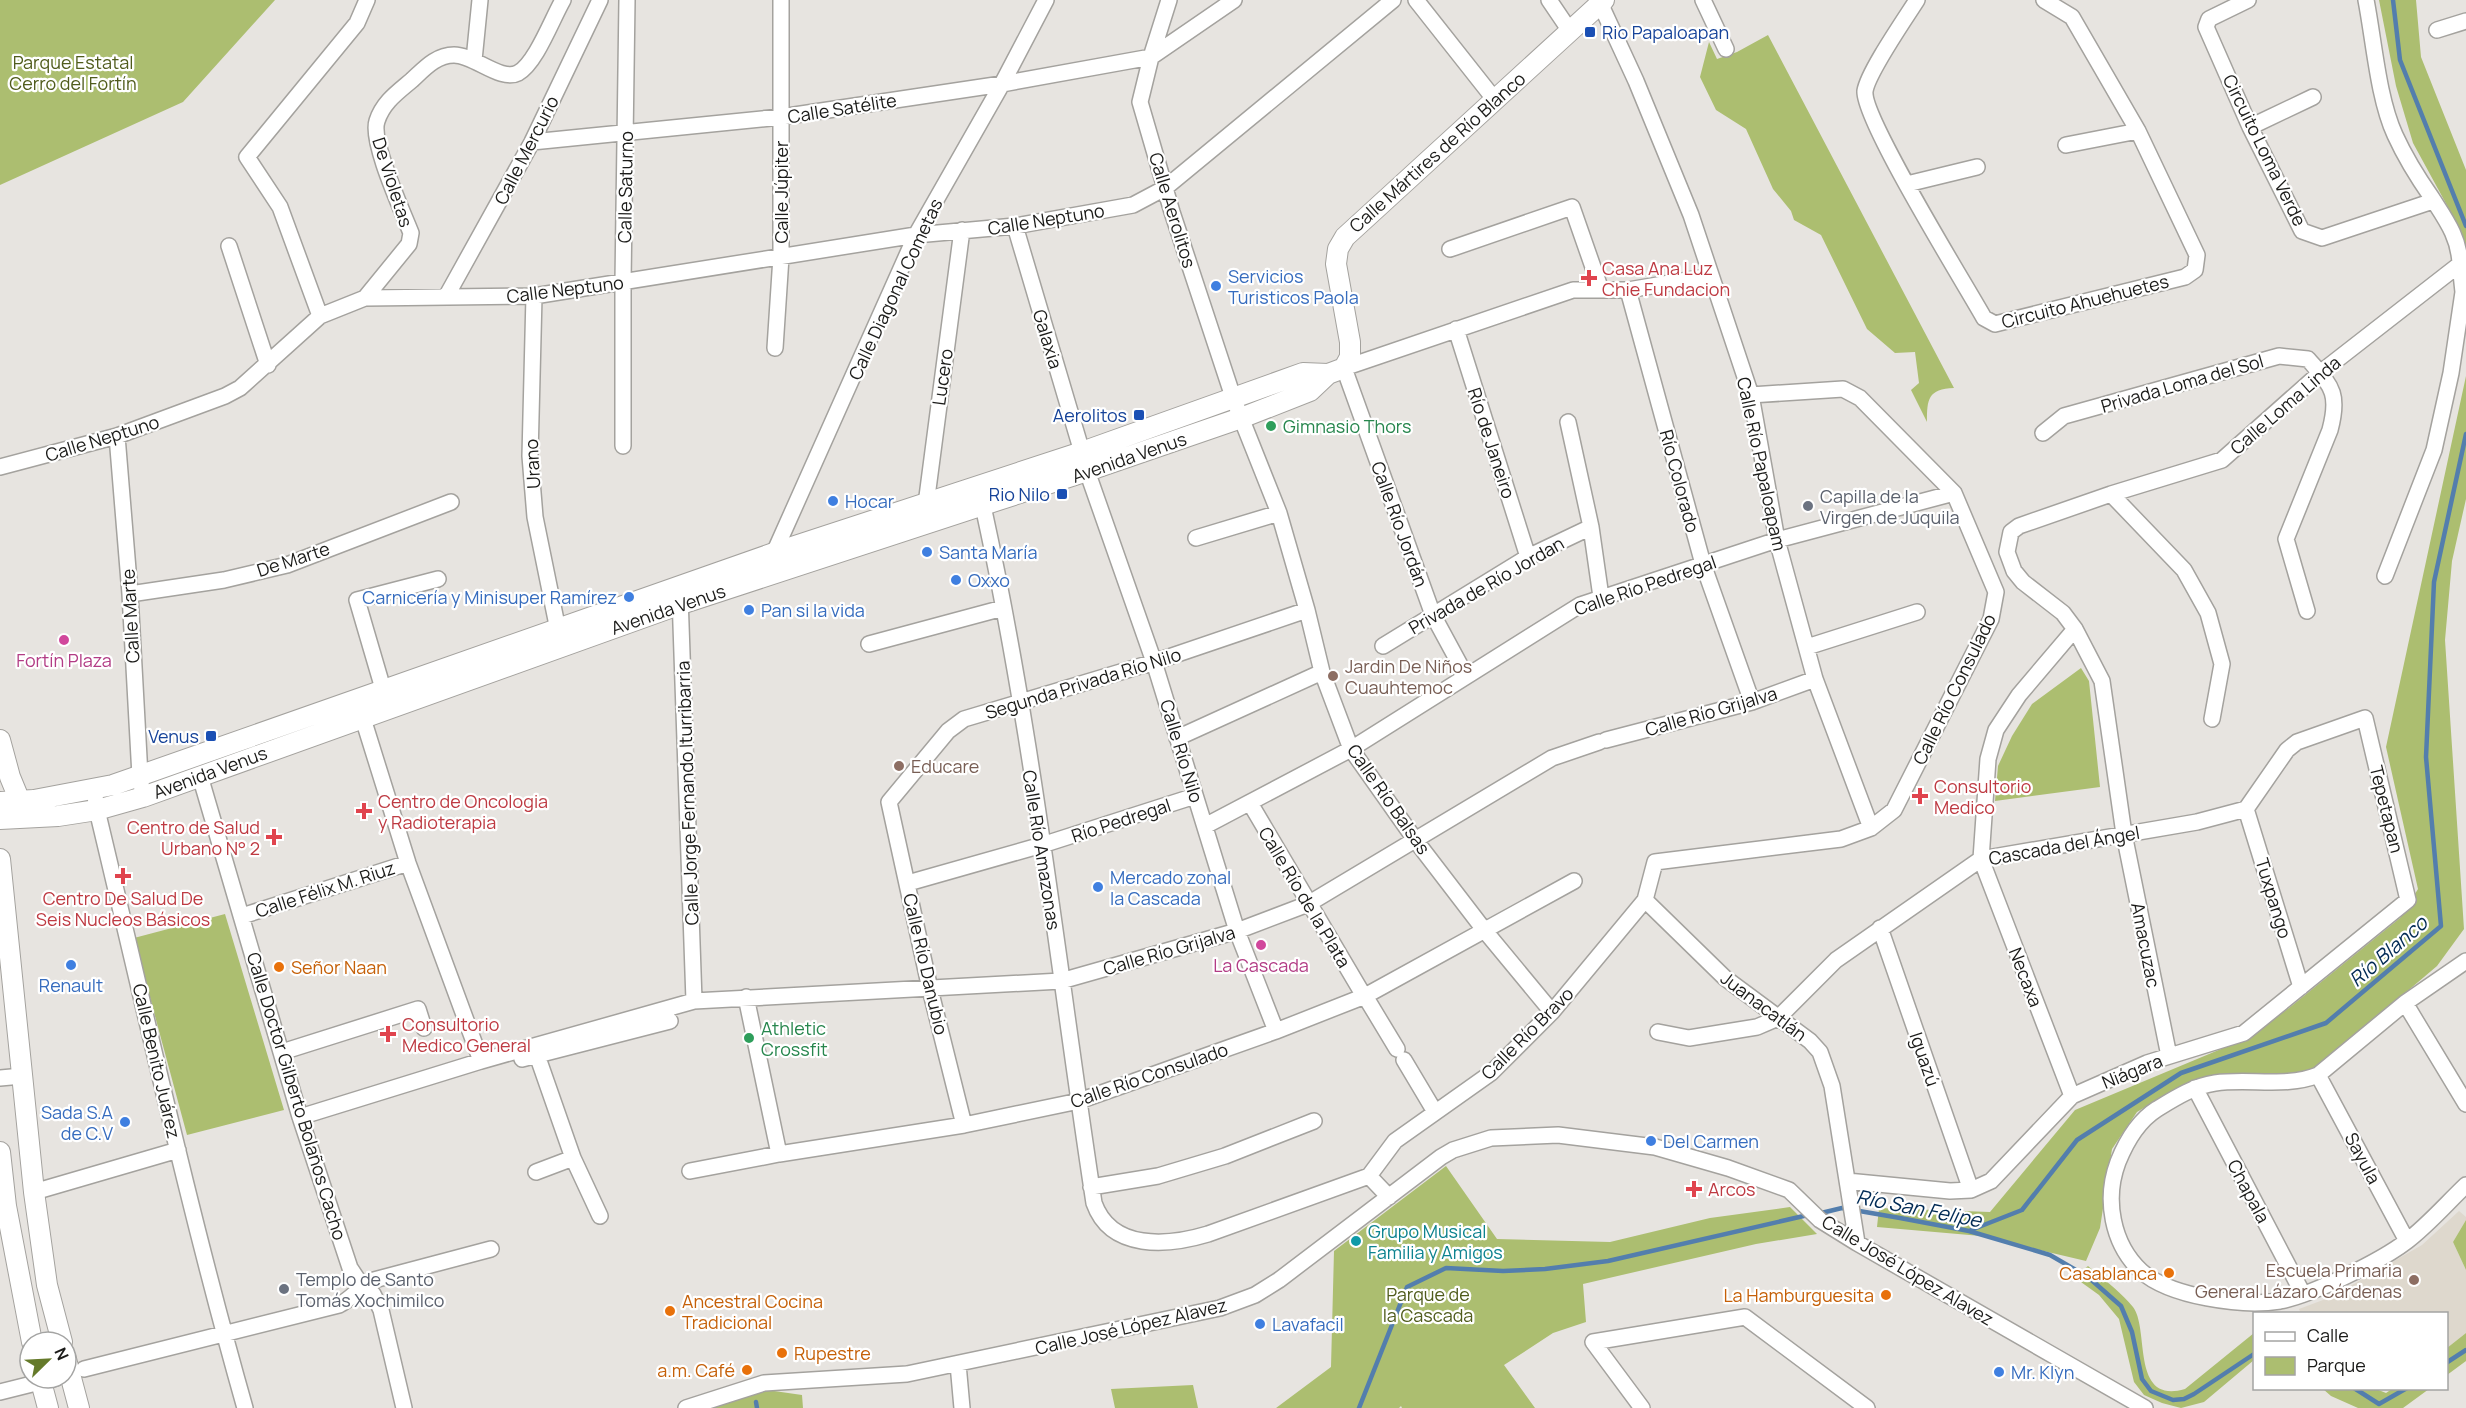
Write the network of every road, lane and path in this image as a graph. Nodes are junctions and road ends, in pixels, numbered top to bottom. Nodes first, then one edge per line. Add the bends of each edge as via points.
1 (367, 0) edge
2 (480, 0) edge
3 (563, 0) edge
4 (600, 0) edge
5 (627, 0) edge
6 (781, 0) edge
7 (1046, 0) edge
8 (1169, 0) edge
9 (1234, 0) edge
10 (1393, 0) edge
11 (1416, 0) edge
12 (1549, 0) edge
13 (1702, 0) edge
14 (1917, 0) edge
15 (2044, 0) edge
16 (2248, 0) edge
17 (2366, 0) edge
18 (1602, 2) edge
19 (2466, 21) edge
20 (2437, 30) dead end
21 (1570, 31) junction
22 (1726, 49) dead end
23 (1151, 57) junction
24 (474, 60) junction
25 (1002, 84) junction
26 (2313, 97) dead end
27 (1495, 100) junction
28 (781, 117) junction
29 (2250, 127) junction
30 (2138, 131) junction
31 (626, 134) junction
32 (532, 142) junction
33 (2066, 145) dead end
34 (1977, 167) dead end
35 (1907, 184) junction
36 (1165, 188) junction
37 (2433, 201) junction
38 (1015, 226) junction
39 (962, 230) junction
40 (916, 235) junction
41 (229, 246) dead end
42 (1450, 249) dead end
43 (781, 257) junction
44 (2460, 264) junction
45 (1711, 276) junction
46 (622, 282) junction
47 (1601, 290) junction
48 (1628, 290) junction
49 (534, 296) junction
50 (446, 297) junction
51 (365, 298) junction
52 (320, 316) junction
53 (1456, 329) junction
54 (775, 348) dead end
55 (268, 365) junction
56 (1336, 371) junction
57 (2320, 373) junction
58 (1751, 395) junction
59 (1238, 409) junction
60 (1568, 422) dead end
61 (2043, 433) dead end
62 (117, 436) junction
63 (623, 446) dead end
64 (1082, 452) junction
65 (0, 467) edge
66 (1087, 471) junction
67 (979, 484) junction
68 (1954, 493) junction
69 (2111, 494) junction
70 (451, 502) dead end
71 (925, 502) junction
72 (984, 506) junction
73 (1279, 513) junction
74 (926, 525) junction
75 (2019, 526) joint
76 (1591, 527) junction
77 (1196, 538) dead end
78 (1777, 540) junction
79 (774, 553) junction
80 (1528, 557) junction
81 (1703, 564) junction
82 (2385, 576) dead end
83 (438, 579) dead end
84 (130, 594) junction
85 (680, 595) junction
86 (1601, 597) junction
87 (1003, 608) junction
88 (1307, 610) junction
89 (2307, 611) dead end
90 (1917, 612) dead end
91 (1432, 615) junction
92 (2075, 629) junction
93 (558, 630) junction
94 (869, 644) dead end
95 (1383, 645) dead end
96 (1807, 647) junction
97 (1154, 662) junction
98 (1322, 672) junction
99 (1466, 676) junction
100 (1815, 680) junction
101 (386, 699) junction
102 (1752, 702) junction
103 (1019, 703) junction
104 (360, 709) junction
105 (2212, 719) dead end
106 (1177, 738) junction
107 (0, 740) edge
108 (1351, 749) junction
109 (140, 776) junction
110 (200, 776) junction
111 (94, 789) junction
112 (143, 796) junction
113 (1195, 796) junction
114 (889, 802) joint
115 (1250, 803) junction
116 (15, 807) edge
117 (2246, 809) junction
118 (97, 810) junction
119 (0, 819) edge
120 (1205, 826) junction
121 (1871, 828) junction
122 (2124, 834) junction
123 (1416, 841) junction
124 (1042, 845) junction
125 (0, 859) edge
126 (1981, 859) junction
127 (408, 862) junction
128 (1574, 881) dead end
129 (908, 883) junction
130 (1646, 900) junction
131 (2408, 900) joint
132 (1308, 904) junction
133 (242, 916) junction
134 (1880, 928) junction
135 (1237, 931) junction
136 (1485, 931) junction
137 (2466, 961) edge
138 (1062, 981) junction
139 (2301, 987) junction
140 (930, 989) junction
141 (1363, 994) junction
142 (746, 997) junction
143 (694, 1001) junction
144 (2405, 1003) junction
145 (1552, 1012) junction
146 (1778, 1018) junction
147 (670, 1021) dead end
148 (424, 1028) dead end
149 (1276, 1031) junction
150 (1658, 1032) dead end
151 (282, 1052) junction
152 (537, 1055) junction
153 (2169, 1056) junction
154 (481, 1061) junction
155 (442, 1073) junction
156 (2318, 1075) junction
157 (22, 1076) junction
158 (0, 1078) edge
159 (2195, 1088) junction
160 (2072, 1096) junction
161 (1079, 1101) junction
162 (2466, 1104) edge
163 (1435, 1112) junction
164 (300, 1118) junction
165 (1314, 1121) dead end
166 (964, 1125) junction
167 (178, 1150) junction
168 (0, 1152) edge
169 (779, 1154) junction
170 (573, 1158) junction
171 (690, 1171) dead end
172 (536, 1172) dead end
173 (1369, 1176) junction
174 (1847, 1180) junction
175 (2466, 1185) edge
176 (1091, 1187) junction
177 (1971, 1190) junction
178 (34, 1192) junction
179 (1389, 1197) junction
180 (3, 1206) edge
181 (600, 1216) dead end
182 (2407, 1241) junction
183 (1857, 1243) junction
184 (491, 1249) dead end
185 (362, 1286) junction
186 (2303, 1294) junction
187 (29, 1330) edge
188 (59, 1330) edge
189 (224, 1333) junction
190 (958, 1364) junction
191 (78, 1370) edge
192 (18, 1387) edge
193 (55, 1390) edge
194 (69, 1390) edge
195 (0, 1392) edge
196 (48, 1408) edge
197 (79, 1408) edge
198 (245, 1408) edge
199 (404, 1408) edge
200 (686, 1408) edge
201 (962, 1408) edge
202 (1642, 1408) edge
203 (1867, 1408) edge
204 (2145, 1408) edge

1 - 52 street via 357,23 247,157 280,207
2 - 24 street
3 - 24 street, De Violetas via 529,64 522,70 506,76
4 - 32 street, Calle Mercurio
5 - 31 street, Calle Saturno
6 - 28 street, Calle Júpiter
7 - 25 street, Calle Diagonal Cometas
8 - 23 street, Calle Aerolitos
9 - 23 street
10 - 36 street, Calle Neptuno
11 - 27 street
12 - 21 street
13 - 22 street
14 - 35 street, Circuito Ahuehuetes via 1871,75 1865,92 1867,107
15 - 30 street, Circuito Ahuehuetes via 2072,17
16 - 29 street, Circuito Loma Verde via 2209,19 2206,27
17 - 37 street via 2394,133
18 - 21 main road, Calle Mártires de Río Blanco
18 - 45 street, Calle Río Papaloapam
19 - 20 street
21 - 27 main road, Calle Mártires de Río Blanco
23 - 25 street, Calle Satélite
23 - 36 street, Calle Aerolitos via 1140,102
24 - 51 street, De Violetas via 454,55 436,59 387,102 376,122 376,139 411,233 409,244
25 - 28 street, Calle Satélite
25 - 40 street, Calle Diagonal Cometas
26 - 29 street
27 - 56 main road, Calle Mártires de Río Blanco via 1341,242 1336,264 1351,353 1348,364
28 - 31 street, Calle Satélite
28 - 43 street, Calle Júpiter
29 - 37 street, Circuito Loma Verde via 2302,231 2322,237
30 - 33 street
30 - 35 street, Circuito Ahuehuetes via 2197,255 2195,270 2185,277 1995,324 1984,318
31 - 32 street, Calle Satélite
31 - 46 street, Calle Saturno
32 - 50 street, Calle Mercurio
34 - 35 street
36 - 38 street, Calle Neptuno via 1133,205
36 - 59 street, Calle Aerolitos
37 - 44 street via 2452,226
38 - 39 street, Calle Neptuno
38 - 64 street, Galaxia
39 - 40 street, Calle Neptuno
39 - 71 street, Lucero
40 - 43 street, Calle Neptuno
40 - 79 street, Calle Diagonal Cometas
41 - 55 street
42 - 47 street via 1572,207
43 - 46 street, Calle Neptuno
43 - 54 street, Calle Júpiter
44 - 57 street, Calle Loma Linda
44 - 82 street via 2463,292 2434,450
45 - 48 street
45 - 58 street, Calle Río Papaloapam
46 - 49 street, Calle Neptuno
46 - 63 street, Calle Saturno
47 - 48 street
47 - 53 street via 1573,290
48 - 81 street, Río Colorado
49 - 50 street, Calle Neptuno
49 - 93 street, Urano via 530,456 535,517
50 - 51 street, Calle Neptuno
51 - 52 street, Calle Neptuno
52 - 55 street, Calle Neptuno
53 - 56 street
53 - 80 street, Río de Janeiro
55 - 62 street, Calle Neptuno via 225,396
56 - 59 main road, Avenida Venus via 1304,374
56 - 91 street, Calle Río Jordán
57 - 61 street, Privada Loma del Sol via 2308,359 2279,356 2064,416
57 - 69 street, Calle Loma Linda via 2222,460
57 - 89 street via 2333,389 2335,412 2286,539
58 - 68 street, Calle Río Consulado via 1843,389 1860,398
58 - 78 street, Calle Río Papaloapam
59 - 64 main road, Avenida Venus
59 - 66 main road, Avenida Venus
59 - 73 street, Calle Río Balsas
60 - 76 street
62 - 65 street, Calle Neptuno
62 - 84 street, Calle Marte
64 - 67 main road, Avenida Venus
66 - 72 main road, Avenida Venus
66 - 97 street, Calle Río Nilo
67 - 71 main road, Avenida Venus
67 - 72 street, Calle Río Amazonas
68 - 78 street, Calle Río Pedregal
68 - 121 street, Calle Río Consulado via 1996,592 1991,619 1894,810
69 - 75 street, Calle Loma Linda
69 - 105 street via 2184,570 2208,613 2222,664
70 - 84 street, De Marte via 287,565 224,580
71 - 74 street, Lucero
71 - 79 main road, Avenida Venus
72 - 74 main road, Avenida Venus
72 - 87 street, Calle Río Amazonas
73 - 77 street
73 - 88 street, Calle Río Balsas
74 - 85 main road, Avenida Venus
75 - 92 street, Amacuzac via 2011,532 2007,552 2014,571
76 - 80 street, Privada de Río Jordan
76 - 86 street
78 - 81 street, Calle Río Pedregal
78 - 96 street, Calle Río Papaloapam
79 - 85 main road, Avenida Venus
80 - 91 street, Privada de Río Jordan
81 - 86 street, Calle Río Pedregal
81 - 102 street, Río Colorado
83 - 101 street via 357,600
84 - 109 street, Calle Marte
85 - 93 main road, Avenida Venus
85 - 101 main road, Avenida Venus
85 - 143 street, Calle Jorge Fernando Iturribarria
86 - 99 street, Calle Río Pedregal via 1569,610
87 - 94 street
87 - 103 street, Calle Río Amazonas
88 - 97 street, Segunda Privada Río Nilo
88 - 98 street, Calle Río Balsas
90 - 96 street
91 - 95 street, Privada de Río Jordan
91 - 99 street, Calle Río Jordán
92 - 122 street, Amacuzac via 2102,681
92 - 126 street via 2019,695 1996,730 1989,759
93 - 101 main road, Avenida Venus
96 - 100 street, Calle Río Papaloapam
97 - 103 street, Segunda Privada Río Nilo
97 - 106 street, Calle Río Nilo
98 - 106 street
98 - 108 street, Calle Río Balsas
99 - 108 street, Calle Río Pedregal
100 - 102 street, Calle Río Grijalva
100 - 121 street, Calle Río Papaloapam
101 - 104 main road, Avenida Venus
102 - 123 street, Calle Río Grijalva via 1552,758
103 - 114 street, Segunda Privada Río Nilo via 964,719 948,731
103 - 124 street, Calle Río Amazonas
104 - 109 main road, Avenida Venus
104 - 110 main road, Avenida Venus
104 - 127 street
106 - 113 street, Calle Río Nilo
107 - 116 main road
108 - 115 street, Calle Río Pedregal
108 - 123 street, Calle Río Balsas
109 - 111 main road, Avenida Venus
109 - 112 street, Calle Marte
110 - 112 main road, Avenida Venus
110 - 133 street, Calle Doctor Gilberto Bolaños Cacho
111 - 116 main road, Avenida Venus
111 - 118 street, Calle Benito Juárez
112 - 118 main road, Avenida Venus
113 - 120 street, Calle Río Nilo
113 - 124 street, Río Pedregal
114 - 129 street, Calle Río Danubio
115 - 120 street, Calle Río Pedregal
115 - 132 street, Calle Río de la Plata
116 - 118 main road, Avenida Venus
116 - 119 main road, Avenida Venus
117 - 122 street, Cascada del Ángel
117 - 131 street, Tepetapan via 2287,750 2297,742 2365,718
117 - 139 street, Tuxpango
118 - 167 street, Calle Benito Juárez
120 - 135 street, Calle Río Nilo
121 - 130 street, Calle Río Consulado via 1841,839 1655,862
122 - 126 street, Cascada del Ángel
122 - 153 street, Amacuzac
123 - 132 street, Calle Río Grijalva
123 - 136 street, Calle Río Balsas
124 - 129 street, Río Pedregal
124 - 138 street, Calle Río Amazonas
125 - 157 main road
126 - 134 street, Cascada del Ángel
126 - 160 street, Necaxa
127 - 133 street, Calle Félix M. Riuz
127 - 154 street
128 - 136 street, Calle Río Consulado
129 - 140 street, Calle Río Danubio
130 - 145 street, Calle Río Bravo
130 - 146 street, Juanacatlán via 1725,978
131 - 139 street, Niágara
132 - 135 street, Calle Río Grijalva
132 - 141 street, Calle Río de la Plata
133 - 151 street, Calle Doctor Gilberto Bolaños Cacho
134 - 146 street, Cascada del Ángel via 1836,960
134 - 177 street, Iguazú
135 - 138 street, Calle Río Grijalva
135 - 149 street, Calle Río Nilo
136 - 141 street, Calle Río Consulado
136 - 145 street, Calle Río Balsas
137 - 144 street
138 - 140 street, Calle Río Grijalva
138 - 161 street, Calle Río Amazonas
139 - 153 street, Niágara via 2244,1033
140 - 142 street, Calle Río Grijalva
140 - 166 street, Calle Río Danubio
141 - 149 street, Calle Río Consulado
141 - 163 street, Calle Río de la Plata
142 - 143 street, Calle Río Grijalva
142 - 169 street
143 - 154 street, Calle Río Grijalva
144 - 156 street
144 - 162 street
145 - 163 street, Calle Río Bravo via 1491,1073
146 - 150 street via 1757,1027 1689,1038
146 - 174 street, Juanacatlán via 1820,1052 1832,1086
147 - 152 street
148 - 151 street via 418,1009
149 - 161 street, Calle Río Consulado
151 - 164 street, Calle Doctor Gilberto Bolaños Cacho
152 - 155 street via 456,1077
152 - 170 street
153 - 160 street, Niágara
154 - 155 street, Calle Río Grijalva
155 - 164 street, Calle Río Grijalva
156 - 159 street via 2303,1081 2231,1081
156 - 182 street, Sayula
157 - 158 street
157 - 178 main road
159 - 186 street, Chapala
159 - 186 street via 2154,1110 2127,1139 2114,1173 2111,1208 2120,1244 2142,1272 2179,1292 2254,1303
160 - 177 street, Niágara via 1990,1181
161 - 166 street, Calle Río Consulado
161 - 176 street, Calle Río Amazonas
163 - 173 street, Calle Río Bravo via 1395,1142
164 - 185 street, Calle Doctor Gilberto Bolaños Cacho via 350,1268
165 - 176 street via 1169,1173
166 - 169 street, Calle Río Consulado
167 - 178 street
167 - 189 street, Calle Benito Juárez
168 - 180 main road
169 - 171 street, Calle Río Consulado
170 - 172 street
170 - 181 street
173 - 176 street, Calle Río Amazonas via 1208,1234 1157,1242 1115,1233 1098,1216
173 - 179 street
174 - 177 street
174 - 183 street, Juanacatlán
175 - 182 street
178 - 188 main road via 47,1285
179 - 183 street, Calle José López Alavez via 1453,1150 1491,1138 1558,1135 1655,1147 1728,1167 1789,1190 1820,1220
179 - 190 street, Calle José López Alavez via 1279,1280 1240,1301
180 - 187 main road
182 - 186 street
183 - 204 street, Calle José López Alavez
184 - 185 street
185 - 189 street via 339,1305
185 - 199 street, Calle Doctor Gilberto Bolaños Cacho via 373,1294 381,1310
189 - 191 street
189 - 198 street, Calle Benito Juárez
190 - 200 street, Calle José López Alavez via 907,1374 764,1383
190 - 201 street
192 - 195 street
193 - 196 main road
194 - 197 main road
202 - 203 street via 1593,1342 1745,1317

